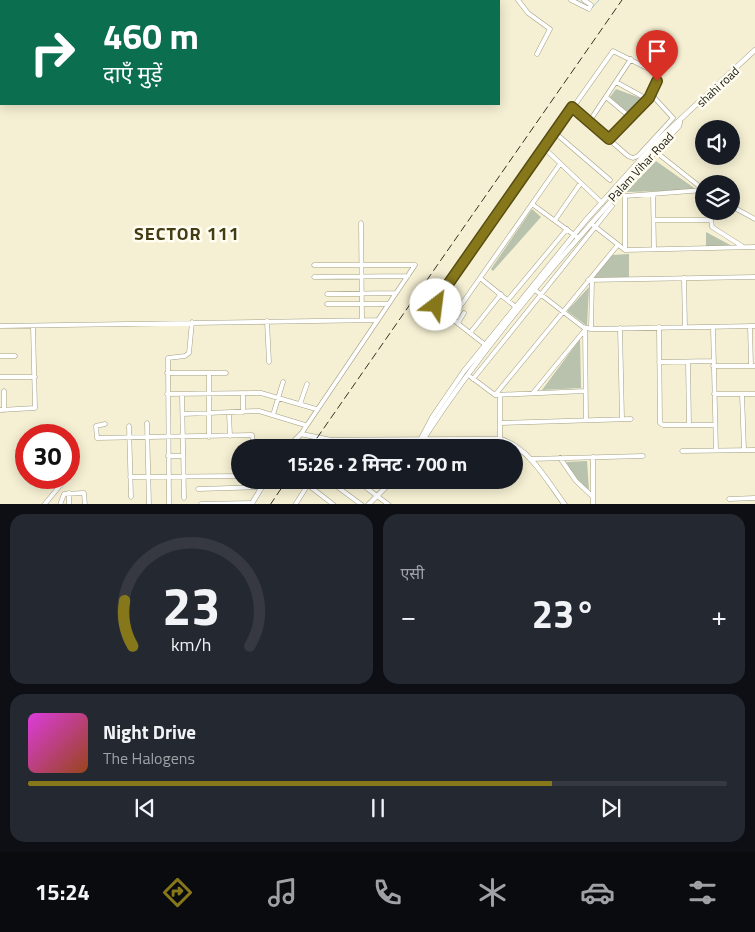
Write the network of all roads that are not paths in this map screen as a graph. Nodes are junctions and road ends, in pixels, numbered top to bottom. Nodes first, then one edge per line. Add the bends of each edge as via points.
1 (518, 0) edge
2 (571, 0) edge
3 (584, 0) edge
4 (755, 50) edge
5 (536, 54) dead end
6 (631, 60) junction
7 (616, 82) junction
8 (651, 94) junction
9 (606, 96) junction
10 (648, 99) junction
11 (572, 107) junction
12 (630, 117) junction
13 (673, 118) junction
14 (589, 122) junction
15 (678, 123) junction
16 (554, 132) junction
17 (609, 139) junction
18 (543, 148) junction
19 (653, 150) junction
20 (560, 164) junction
21 (610, 180) dead end
22 (695, 183) edge
23 (580, 184) junction
24 (695, 191) edge
25 (653, 194) junction
26 (602, 203) junction
27 (532, 204) junction
28 (612, 206) dead end
29 (740, 211) edge
30 (755, 219) edge
31 (555, 220) junction
32 (588, 220) junction
33 (654, 220) junction
34 (695, 220) edge
35 (710, 220) edge
36 (361, 223) dead end
37 (594, 227) junction
38 (567, 229) junction
39 (575, 236) junction
40 (755, 240) edge
41 (617, 246) junction
42 (744, 247) junction
43 (753, 247) edge
44 (654, 249) junction
45 (625, 250) junction
46 (362, 264) junction
47 (314, 266) dead end
48 (362, 276) junction
49 (408, 276) junction
50 (314, 277) dead end
51 (755, 277) edge
52 (480, 278) junction
53 (684, 278) junction
54 (590, 280) junction
55 (535, 290) junction
56 (362, 293) junction
57 (396, 293) junction
58 (327, 294) dead end
59 (501, 294) junction
60 (540, 294) junction
61 (508, 300) junction
62 (327, 304) dead end
63 (362, 304) junction
64 (388, 304) junction
65 (517, 308) junction
66 (562, 312) junction
67 (464, 313) dead end
68 (452, 318) junction
69 (362, 320) junction
70 (377, 320) junction
71 (267, 321) junction
72 (192, 322) junction
73 (458, 323) junction
74 (0, 326) edge
75 (33, 326) junction
76 (752, 326) edge
77 (686, 327) junction
78 (713, 327) junction
79 (620, 328) junction
80 (659, 328) junction
81 (591, 329) junction
82 (584, 330) junction
83 (470, 332) junction
84 (486, 346) junction
85 (0, 356) edge
86 (15, 356) dead end
87 (269, 362) dead end
88 (660, 362) junction
89 (688, 362) junction
90 (713, 364) junction
91 (753, 366) edge
92 (167, 373) junction
93 (226, 373) dead end
94 (209, 374) junction
95 (467, 374) junction
96 (0, 377) edge
97 (35, 377) junction
98 (473, 379) junction
99 (283, 382) dead end
100 (307, 384) dead end
101 (4, 391) dead end
102 (586, 391) junction
103 (243, 393) junction
104 (533, 393) junction
105 (167, 394) junction
106 (182, 394) junction
107 (208, 394) junction
108 (714, 394) junction
109 (742, 394) junction
110 (755, 394) edge
111 (497, 395) junction
112 (279, 397) junction
113 (300, 404) junction
114 (316, 409) junction
115 (2, 410) edge
116 (244, 412) junction
117 (229, 413) junction
118 (183, 414) junction
119 (208, 414) junction
120 (273, 415) junction
121 (622, 419) junction
122 (632, 419) dead end
123 (586, 420) junction
124 (147, 423) dead end
125 (500, 423) junction
126 (105, 424) dead end
127 (305, 425) junction
128 (689, 425) junction
129 (715, 425) junction
130 (129, 426) dead end
131 (301, 434) junction
132 (230, 436) junction
133 (183, 437) junction
134 (209, 437) junction
135 (130, 438) junction
136 (148, 438) junction
137 (167, 438) junction
138 (253, 439) edge
139 (296, 439) edge
140 (321, 439) edge
141 (420, 439) edge
142 (422, 439) edge
143 (500, 439) edge
144 (744, 450) junction
145 (755, 450) edge
146 (682, 451) dead end
147 (716, 451) junction
148 (523, 452) edge
149 (168, 456) junction
150 (183, 456) junction
151 (643, 456) dead end
152 (593, 457) junction
153 (560, 458) junction
154 (530, 459) junction
155 (231, 474) edge
156 (130, 477) junction
157 (149, 477) junction
158 (169, 477) junction
159 (184, 477) junction
160 (231, 488) edge
161 (57, 489) edge
162 (198, 489) dead end
163 (261, 489) edge
164 (305, 489) edge
165 (313, 489) edge
166 (341, 489) edge
167 (368, 489) edge
168 (385, 489) edge
169 (69, 493) junction
170 (378, 496) junction
171 (131, 497) dead end
172 (184, 498) dead end
173 (593, 498) junction
174 (755, 498) edge
175 (327, 499) junction
176 (382, 499) junction
177 (730, 499) dead end
178 (44, 504) edge
179 (60, 504) edge
180 (69, 504) edge
181 (85, 504) edge
182 (149, 504) edge
183 (169, 504) edge
184 (201, 504) edge
185 (252, 504) edge
186 (295, 504) edge
187 (324, 504) edge
188 (334, 504) edge
189 (362, 504) edge
190 (368, 504) edge
191 (380, 504) edge
192 (390, 504) edge
193 (565, 504) edge
194 (593, 504) edge

1 - 5 street via 528,13 550,30
2 - 3 street via 587,9 591,7
4 - 15 street, shahi road
6 - 7 street
6 - 8 street via 659,73
6 - 11 street via 612,52
7 - 9 street
7 - 10 street
8 - 10 street
8 - 13 street
9 - 12 street
9 - 14 street
10 - 12 street
11 - 14 street
11 - 16 street
12 - 17 street
13 - 15 street
13 - 17 street via 636,158 628,156
14 - 17 street
15 - 19 street, Palam Vihar Road
16 - 18 street
16 - 21 street
18 - 20 street
18 - 68 street via 436,302
19 - 22 street
19 - 26 street, Palam Vihar Road
19 - 32 street, Palam Vihar Road
20 - 23 street
20 - 27 street
23 - 26 street
23 - 31 street
24 - 25 street
25 - 33 street
25 - 45 street via 623,198
26 - 32 street, Palam Vihar Road
27 - 31 street
27 - 52 street
28 - 37 street
29 - 30 street
31 - 38 street
32 - 37 street
32 - 39 street, Palam Vihar Road
33 - 34 street
33 - 44 street
35 - 42 street via 714,229
36 - 46 street
37 - 41 street
37 - 60 street
38 - 39 street
38 - 61 street
39 - 55 street, Palam Vihar Road
39 - 65 street, Palam Vihar Road
40 - 43 street
41 - 45 street
41 - 54 street
42 - 43 street
42 - 44 street
44 - 45 street
46 - 47 street
46 - 48 street
46 - 49 street via 415,264
48 - 49 street
48 - 50 street
48 - 56 street
49 - 57 street
51 - 53 street
52 - 59 street
52 - 68 street
53 - 54 street
53 - 77 street
54 - 66 street
54 - 81 street
55 - 60 street
55 - 65 street, Palam Vihar Road
56 - 57 street
56 - 58 street
56 - 63 street
57 - 64 street
59 - 61 street
59 - 83 street
60 - 66 street
60 - 98 street
61 - 65 street
62 - 63 street
63 - 64 street
63 - 69 street
64 - 70 street
65 - 84 street, Palam Vihar Road
66 - 82 street
66 - 111 street
67 - 73 street
68 - 73 street
69 - 70 street
69 - 71 street
70 - 114 street
71 - 72 street
71 - 87 street
72 - 75 street
72 - 92 street via 189,353 168,357
73 - 83 street
74 - 75 street
75 - 97 street
76 - 78 street
76 - 91 street
77 - 78 street
77 - 80 street
78 - 90 street
79 - 80 street
79 - 81 street
79 - 121 street
80 - 88 street
81 - 82 street
82 - 102 street
82 - 104 street
83 - 84 street
84 - 95 street, Palam Vihar Road
84 - 141 street, Palam Vihar Road via 446,397
85 - 86 street
88 - 89 street
88 - 128 street via 660,423
89 - 90 street
89 - 128 street
90 - 91 street
90 - 108 street
92 - 94 street
92 - 105 street
93 - 94 street
94 - 107 street
95 - 98 street
95 - 142 street, Palam Vihar Road
96 - 97 street
97 - 115 street via 35,408
98 - 111 street
99 - 112 street
100 - 113 street
101 - 115 street
102 - 104 street
102 - 123 street
103 - 107 street
103 - 112 street
103 - 116 street
104 - 111 street
105 - 106 street
105 - 137 street
106 - 107 street
106 - 118 street
107 - 119 street
108 - 109 street
108 - 129 street
109 - 110 street
109 - 144 street
111 - 125 street
112 - 113 street
112 - 120 street
113 - 114 street
114 - 127 street
116 - 117 street
116 - 120 street
117 - 119 street
117 - 132 street
118 - 119 street
118 - 133 street
119 - 134 street
120 - 127 street
121 - 122 street
121 - 123 street
123 - 125 street
124 - 136 street
125 - 143 street
126 - 135 street via 96,426 97,438
127 - 131 street
128 - 129 street
129 - 147 street
130 - 135 street
131 - 139 street
131 - 140 street
132 - 134 street
132 - 138 street via 252,435
133 - 134 street
133 - 137 street
133 - 150 street
135 - 136 street
135 - 156 street
136 - 137 street
136 - 157 street
137 - 149 street
144 - 145 street
144 - 147 street
146 - 147 street
148 - 154 street
149 - 150 street
149 - 158 street
150 - 159 street
151 - 152 street
152 - 153 street
152 - 173 street
153 - 154 street
153 - 173 street
154 - 193 street
155 - 159 street
156 - 157 street
156 - 171 street
157 - 158 street
157 - 182 street
158 - 159 street
158 - 183 street
159 - 172 street
160 - 162 street
161 - 178 street
163 - 185 street
164 - 186 street
165 - 175 street
166 - 189 street
167 - 170 street
168 - 170 street
169 - 179 street via 62,495
169 - 180 street
169 - 181 street via 84,493
170 - 176 street
170 - 190 street
173 - 194 street
174 - 177 street
175 - 187 street
175 - 188 street
176 - 191 street
176 - 192 street
184 - 185 street

